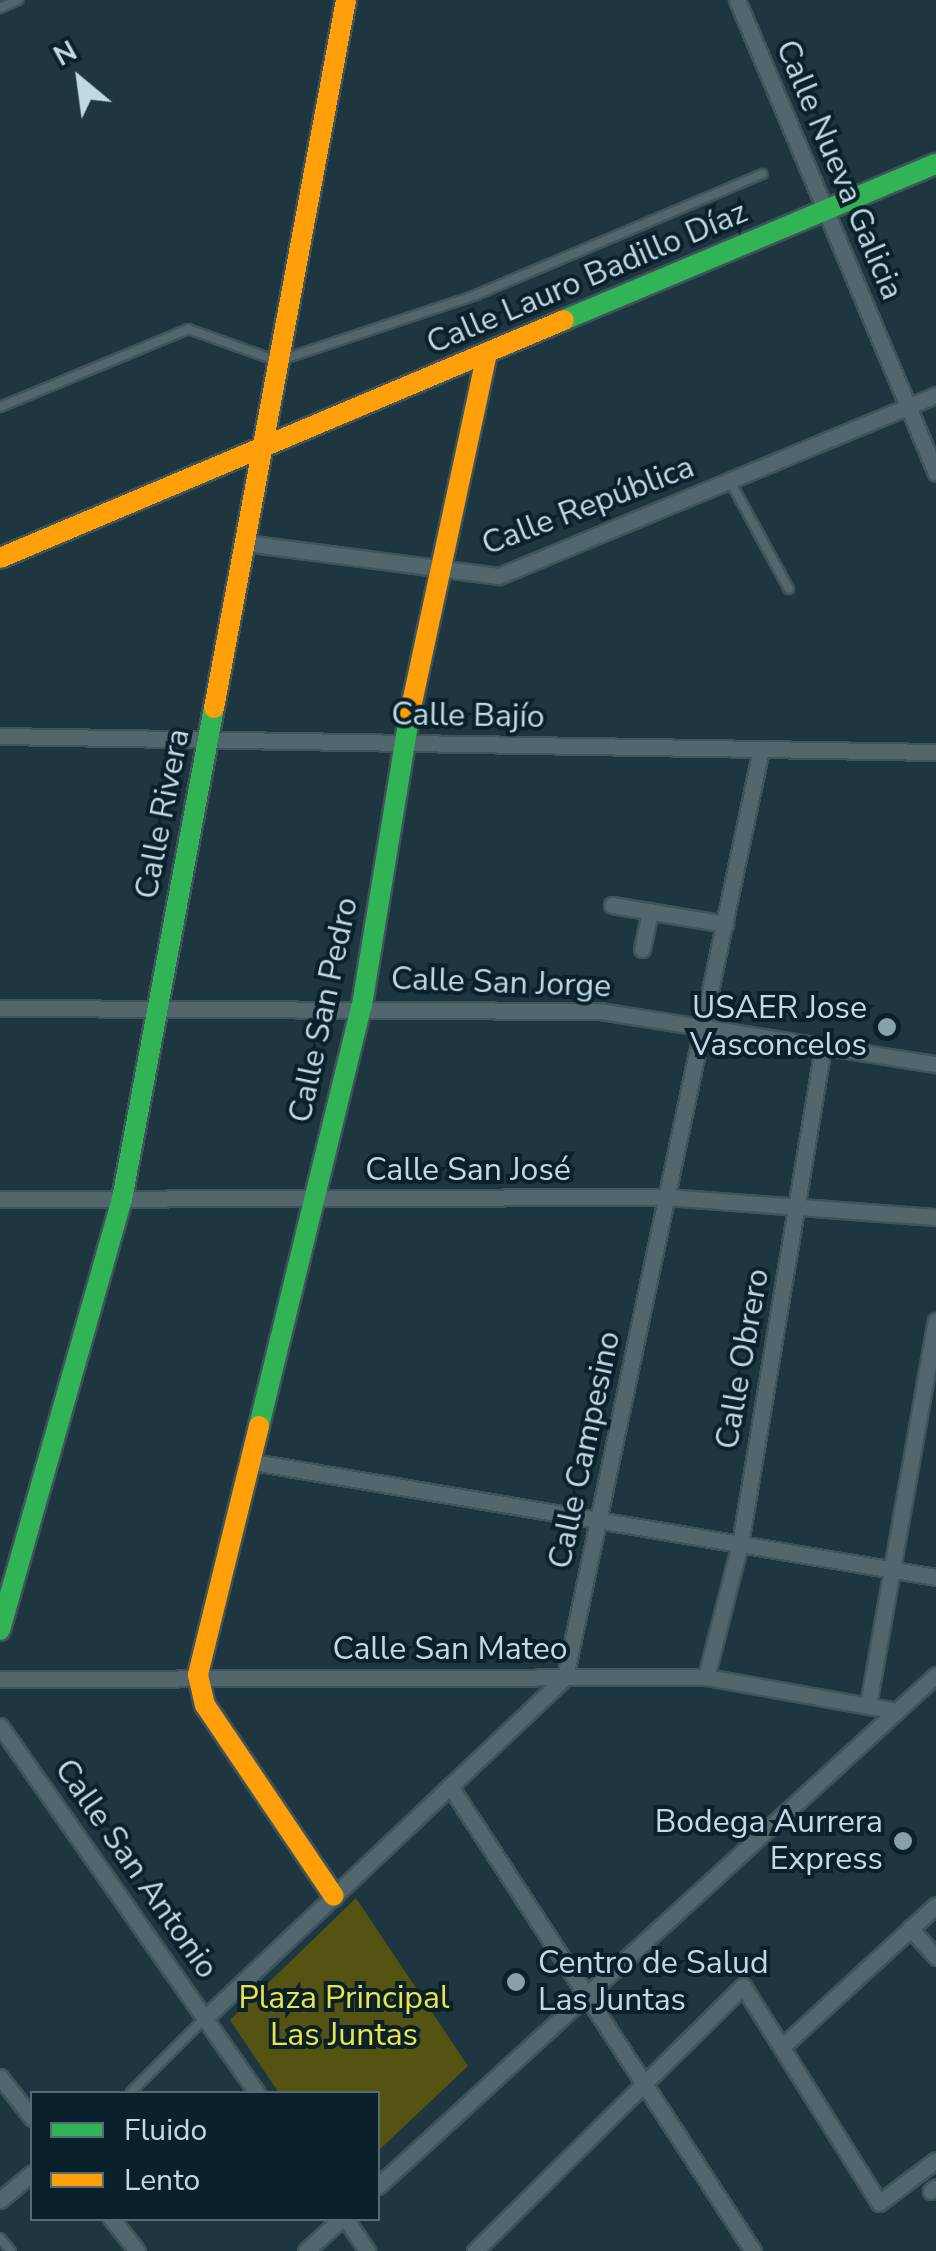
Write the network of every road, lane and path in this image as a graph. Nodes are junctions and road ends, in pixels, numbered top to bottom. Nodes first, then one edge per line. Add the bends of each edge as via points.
1 (18, 0) edge
2 (346, 0) edge
3 (737, 0) edge
4 (0, 8) edge
5 (936, 164) edge
6 (762, 174) dead end
7 (826, 210) junction
8 (487, 352) junction
9 (278, 360) junction
10 (936, 394) edge
11 (908, 406) junction
12 (0, 408) edge
13 (261, 449) junction
14 (936, 473) edge
15 (730, 481) junction
16 (245, 542) junction
17 (0, 558) edge
18 (440, 573) junction
19 (789, 589) dead end
20 (0, 736) edge
21 (208, 738) junction
22 (404, 743) junction
23 (762, 749) junction
24 (936, 752) edge
25 (612, 905) dead end
26 (650, 912) junction
27 (725, 924) junction
28 (642, 949) dead end
29 (362, 1005) junction
30 (155, 1006) junction
31 (0, 1008) edge
32 (704, 1028) junction
33 (823, 1047) junction
34 (936, 1064) edge
35 (668, 1197) junction
36 (311, 1198) junction
37 (0, 1199) edge
38 (122, 1199) junction
39 (796, 1208) junction
40 (936, 1217) edge
41 (936, 1321) edge
42 (253, 1462) junction
43 (598, 1520) junction
44 (740, 1544) junction
45 (892, 1570) junction
46 (936, 1577) edge
47 (0, 1630) edge
48 (198, 1675) junction
49 (936, 1675) edge
50 (565, 1677) junction
51 (706, 1677) junction
52 (0, 1679) edge
53 (868, 1706) junction
54 (897, 1710) junction
55 (0, 1726) edge
56 (450, 1786) junction
57 (334, 1896) junction
58 (936, 1905) edge
59 (910, 1928) junction
60 (936, 1957) edge
61 (586, 1995) junction
62 (206, 2018) junction
63 (784, 2045) junction
64 (0, 2077) edge
65 (644, 2083) junction
66 (132, 2091) edge
67 (256, 2091) edge
68 (30, 2115) edge
69 (936, 2160) edge
70 (30, 2175) edge
71 (380, 2184) edge
72 (0, 2200) edge
73 (113, 2221) edge
74 (340, 2221) edge
75 (345, 2221) edge
76 (0, 2238) edge
77 (11, 2251) edge
78 (137, 2251) edge
79 (306, 2251) edge
80 (367, 2251) edge
81 (475, 2251) edge
82 (753, 2251) edge

1 - 4 lane
2 - 9 street, Calle Rivera
3 - 7 street, Calle Nueva Galicia
5 - 7 street, Calle Lauro Badillo Díaz
6 - 9 lane via 476,295
7 - 8 street, Calle Lauro Badillo Díaz
7 - 11 street, Calle Nueva Galicia
8 - 13 street, Calle Lauro Badillo Díaz
8 - 18 street, Calle San Pedro
9 - 12 lane via 188,330
9 - 13 street, Calle Rivera
10 - 11 street, Calle República
11 - 14 street, Calle Nueva Galicia
11 - 15 street, Calle República
13 - 16 street, Calle Rivera
13 - 17 street, Calle Lauro Badillo Díaz
15 - 18 street, Calle República via 499,576
15 - 19 lane
16 - 18 street, Calle República
16 - 21 street, Calle Rivera
18 - 22 street, Calle San Pedro
20 - 21 street, Calle Bajío
21 - 22 street, Calle Bajío
21 - 30 street, Calle Rivera
22 - 23 street, Calle Bajío
22 - 29 street, Calle San Pedro
23 - 24 street, Calle Bajío
23 - 27 street, Calle Campesino
25 - 26 street
26 - 27 street
26 - 28 street
27 - 32 street, Calle Campesino
29 - 30 street, Calle San Jorge
29 - 32 street, Calle San Jorge via 600,1011
29 - 36 street, Calle San Pedro
30 - 31 street, Calle San Jorge
30 - 38 street, Calle Rivera
32 - 33 street, Calle San Jorge
32 - 35 street, Calle Campesino
33 - 34 street, Calle San Jorge
33 - 39 street, Calle Obrero
35 - 36 street, Calle San José
35 - 39 street, Calle San José
35 - 43 street, Calle Campesino
36 - 38 street, Calle San José
36 - 42 street, Calle San Pedro
37 - 38 street, Calle San José
38 - 47 street, Calle Rivera
39 - 40 street, Calle San José
39 - 44 street, Calle Obrero
41 - 45 street
42 - 43 street
42 - 48 street, Calle San Pedro
43 - 44 street
43 - 50 street, Calle Campesino
44 - 45 street
44 - 51 street, Calle Obrero
45 - 46 street
45 - 53 street
48 - 50 street, Calle San Mateo
48 - 52 street, Calle San Mateo
48 - 57 street via 205,1705
49 - 54 street
50 - 51 street, Calle San Mateo
50 - 56 street
51 - 53 street, Calle San Mateo
53 - 54 street, Calle San Mateo
54 - 61 street
55 - 62 street, Calle San Antonio
56 - 57 street
56 - 61 street
57 - 62 street
58 - 59 street
59 - 60 street
59 - 63 street
61 - 65 street
61 - 71 street
62 - 66 lane
62 - 67 street, Calle San Antonio
63 - 65 street via 742,1986
63 - 69 street via 888,2204
64 - 68 street
65 - 81 street
65 - 82 street
70 - 72 street
73 - 78 street
74 - 79 street
75 - 80 street
76 - 77 lane

